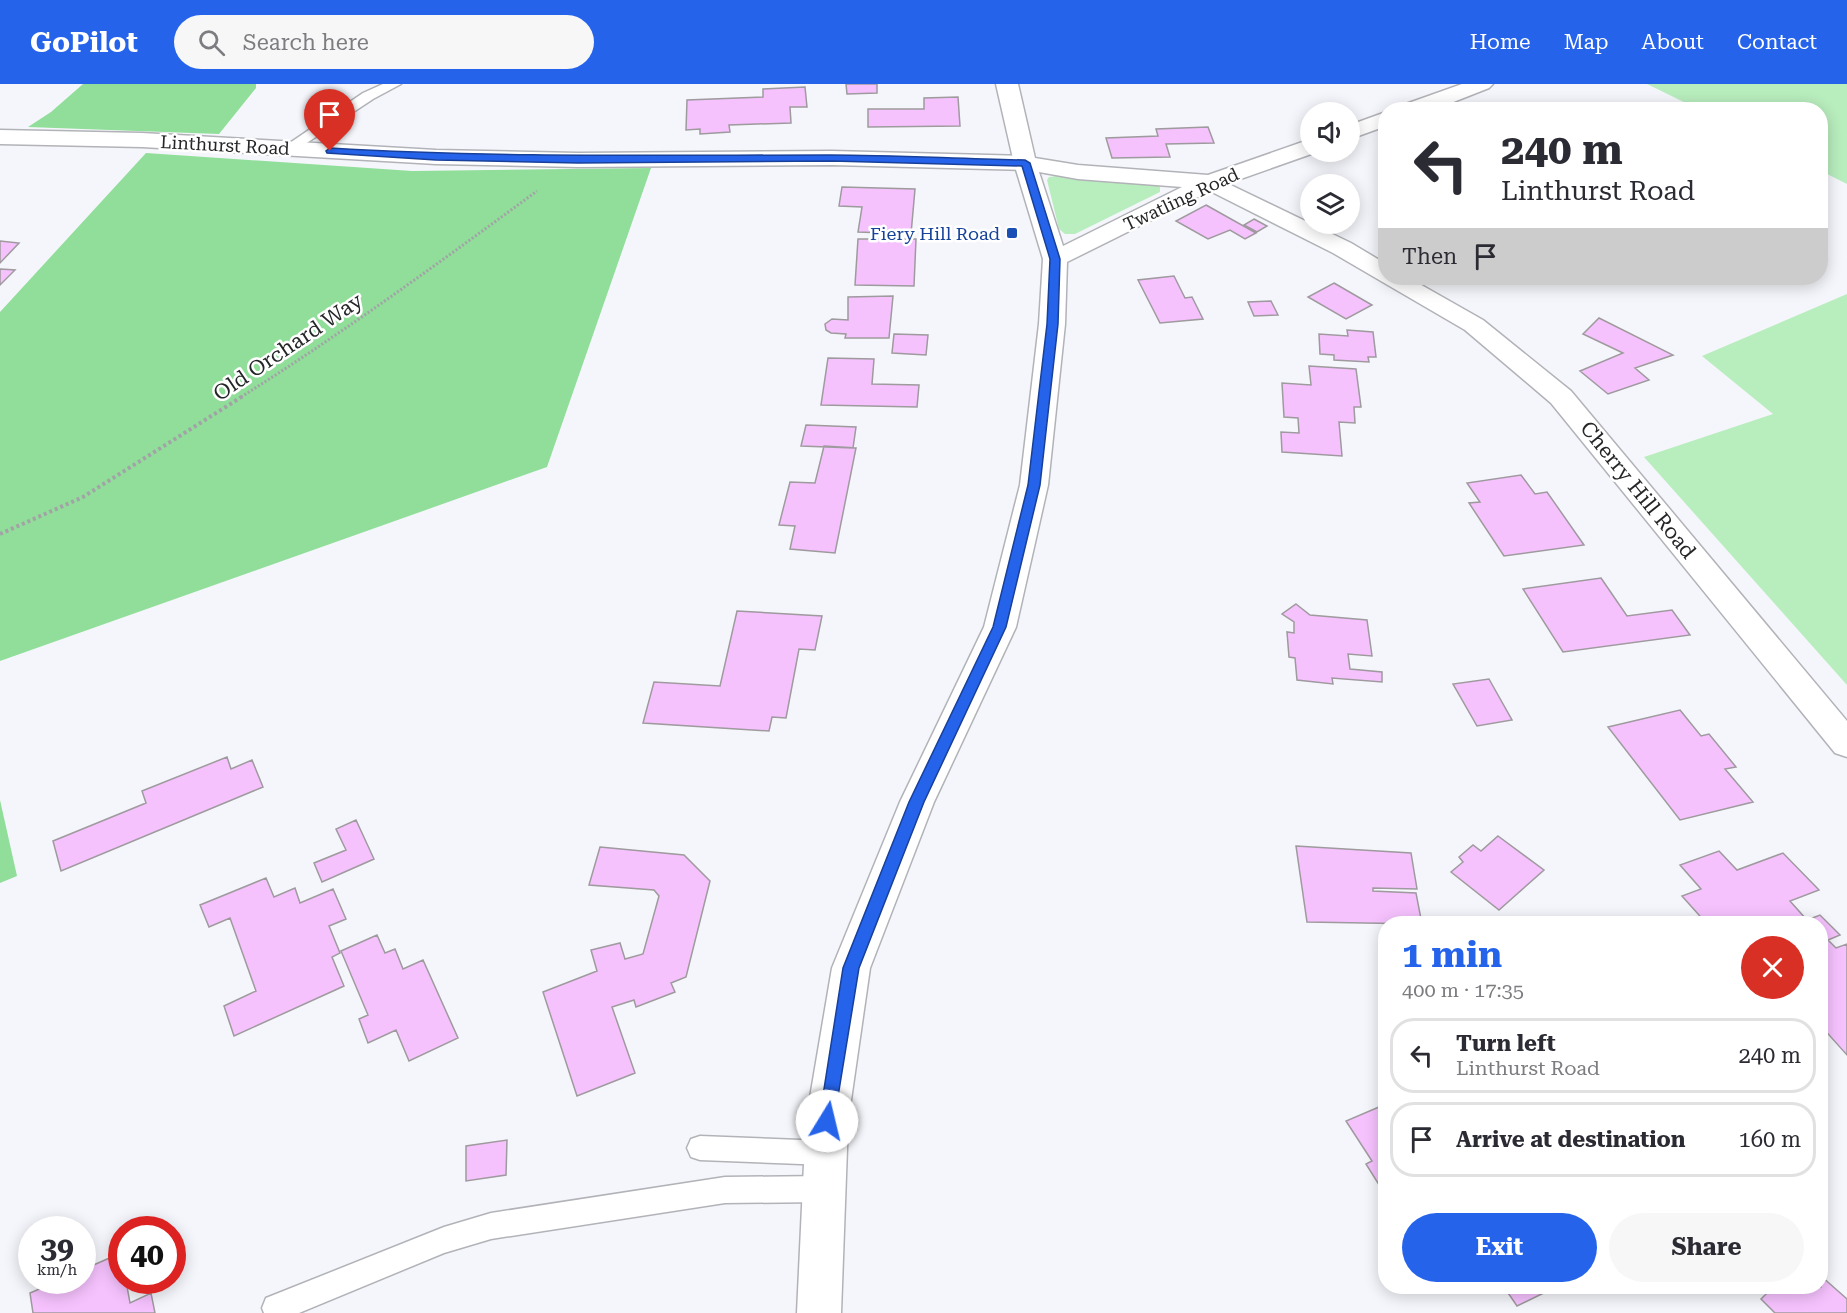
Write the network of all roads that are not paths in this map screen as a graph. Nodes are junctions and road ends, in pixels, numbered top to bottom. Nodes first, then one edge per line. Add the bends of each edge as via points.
1 (394, 84) edge
2 (1007, 84) edge
3 (1482, 84) edge
4 (1433, 102) edge
5 (1378, 122) edge
6 (1360, 128) edge
7 (0, 137) edge
8 (288, 148) junction
9 (1300, 150) edge
10 (1025, 163) junction
11 (1210, 182) junction
12 (1055, 259) junction
13 (1378, 269) edge
14 (1404, 285) edge
15 (1847, 744) edge
16 (700, 1148) dead end
17 (827, 1153) junction
18 (825, 1189) junction
19 (276, 1308) dead end
20 (819, 1313) edge

1 - 8 lane via 368,96
2 - 10 street
3 - 4 street
5 - 6 street
7 - 8 street, Linthurst Road
8 - 10 street, Linthurst Road via 436,158 832,158
9 - 11 street, Twatling Road
10 - 11 street, Linthurst Road via 1078,172
10 - 12 street
11 - 12 street, Twatling Road
11 - 13 street
12 - 17 street via 1052,324 1034,485 1000,627 916,802 851,968 827,1121
14 - 15 street, Cherry Hill Road via 1474,326 1561,397
16 - 17 lane
17 - 18 street
18 - 19 lane via 725,1190 491,1226 444,1240
18 - 20 street

